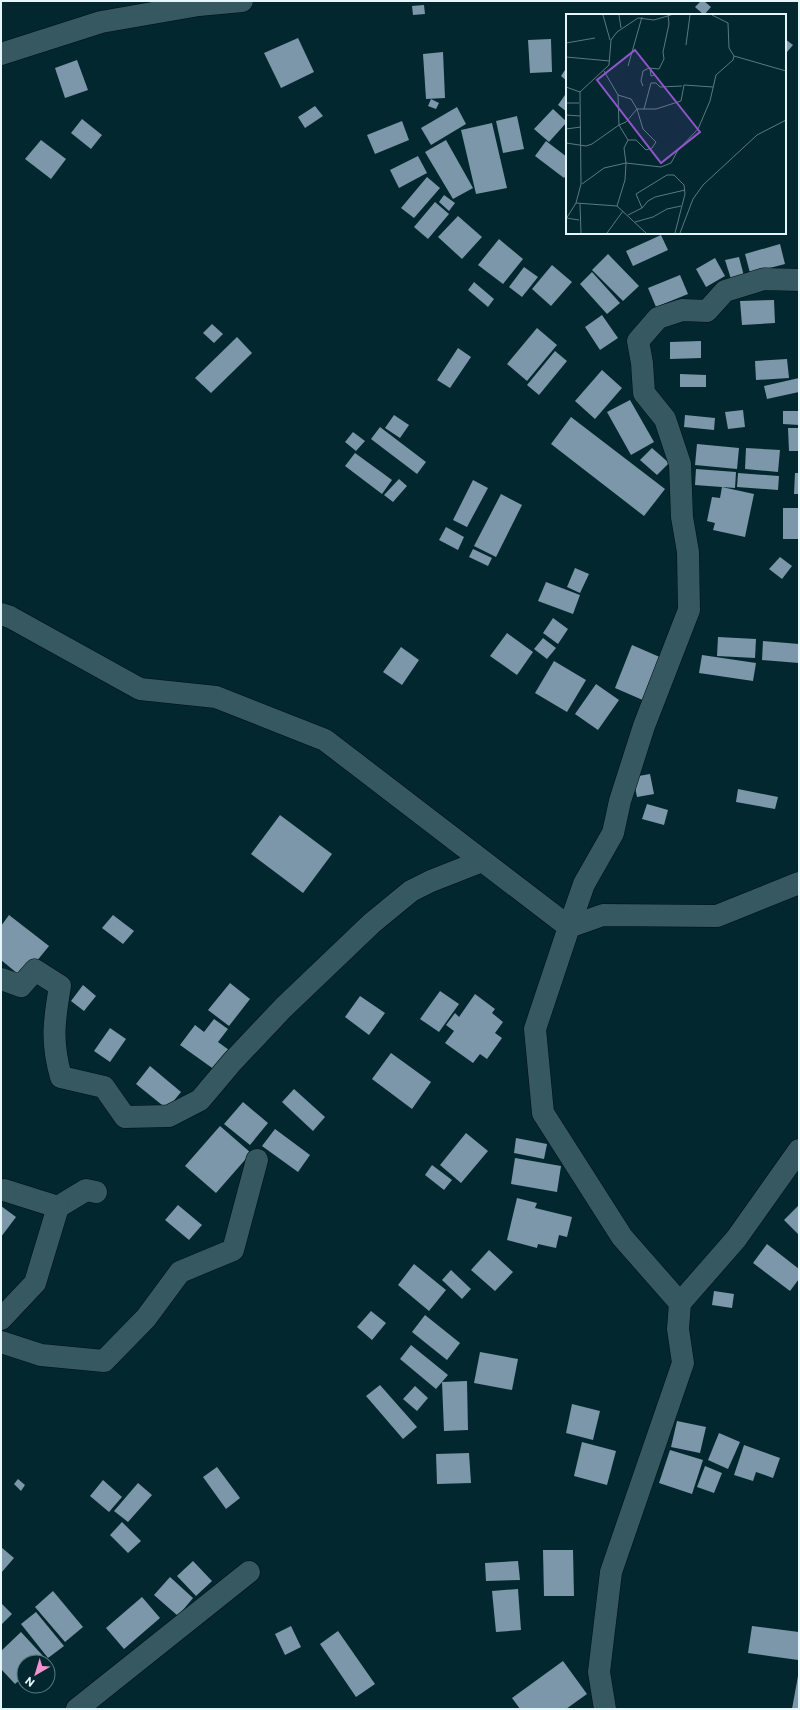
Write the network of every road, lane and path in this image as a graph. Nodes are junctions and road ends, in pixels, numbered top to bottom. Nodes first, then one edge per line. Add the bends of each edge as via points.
1 (242, 1) edge
2 (1, 54) edge
3 (799, 280) edge
4 (1, 614) edge
5 (482, 861) junction
6 (799, 883) edge
7 (569, 927) junction
8 (1, 979) edge
9 (799, 1150) edge
10 (257, 1160) dead end
11 (4, 1190) dead end
12 (96, 1192) dead end
13 (58, 1207) junction
14 (680, 1303) junction
15 (1, 1319) edge
16 (1, 1342) edge
17 (249, 1572) dead end
18 (77, 1709) edge
19 (605, 1709) edge

1 - 2 street via 199,5 101,22
3 - 7 street via 764,279 725,291 707,311 682,310 658,318 638,341 644,393 665,419 680,464 682,517 688,552 689,610 644,726 620,801 613,833 584,884
4 - 5 street via 140,689 216,696 325,740
5 - 7 street
5 - 8 street via 411,891 372,923 283,1008 200,1100 169,1116 125,1117 104,1087 61,1077 56,1060 54,1025 60,986 34,970 21,986
6 - 7 street via 717,916 603,915
7 - 14 street via 535,1029 543,1113 622,1237
9 - 14 street via 736,1239
10 - 16 street via 234,1250 180,1272 146,1318 104,1361 41,1355
11 - 13 street
12 - 13 street via 86,1190
13 - 15 street via 35,1283
14 - 19 street via 678,1329 683,1363 611,1572 600,1672
17 - 18 street

